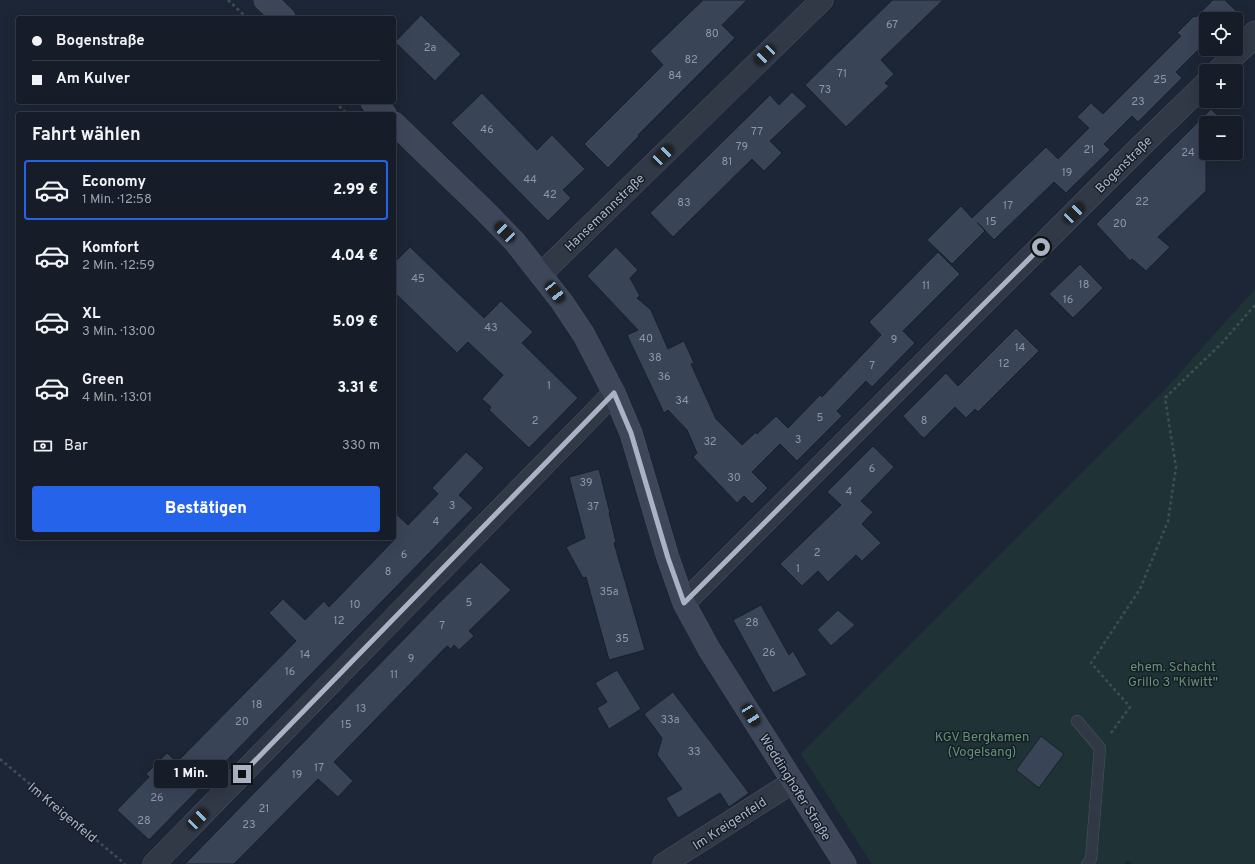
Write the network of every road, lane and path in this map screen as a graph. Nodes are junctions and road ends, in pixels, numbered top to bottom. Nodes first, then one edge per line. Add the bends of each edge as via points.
1 (228, 0) edge
2 (266, 0) edge
3 (822, 0) edge
4 (245, 16) edge
5 (282, 16) edge
6 (1255, 32) edge
7 (1225, 64) edge
8 (1199, 90) edge
9 (337, 104) edge
10 (374, 104) edge
11 (346, 112) edge
12 (383, 112) edge
13 (396, 125) edge
14 (541, 274) junction
15 (1255, 305) edge
16 (614, 393) junction
17 (684, 603) junction
18 (1077, 722) dead end
19 (1100, 748) junction
20 (0, 759) edge
21 (793, 782) junction
22 (125, 864) edge
23 (154, 864) edge
24 (664, 864) edge
25 (845, 864) edge
26 (1087, 864) edge

1 - 4 path
2 - 5 street
3 - 14 street, Hansemannstraße
6 - 7 street
8 - 17 street, Bogenstraße
9 - 11 path
10 - 12 street
13 - 14 street, Weddinghofer Straße via 486,211
14 - 16 street, Weddinghofer Straße via 584,336
15 - 19 path via 1221,344 1165,398 1176,467 1168,521 1140,589 1091,663 1130,707
16 - 17 street, Weddinghofer Straße via 631,433
16 - 23 street
17 - 21 street, Weddinghofer Straße via 709,649
18 - 19 lane
19 - 26 lane via 1091,859
20 - 22 path, Im Kreigenfeld
21 - 24 street, Im Kreigenfeld
21 - 25 street, Weddinghofer Straße

